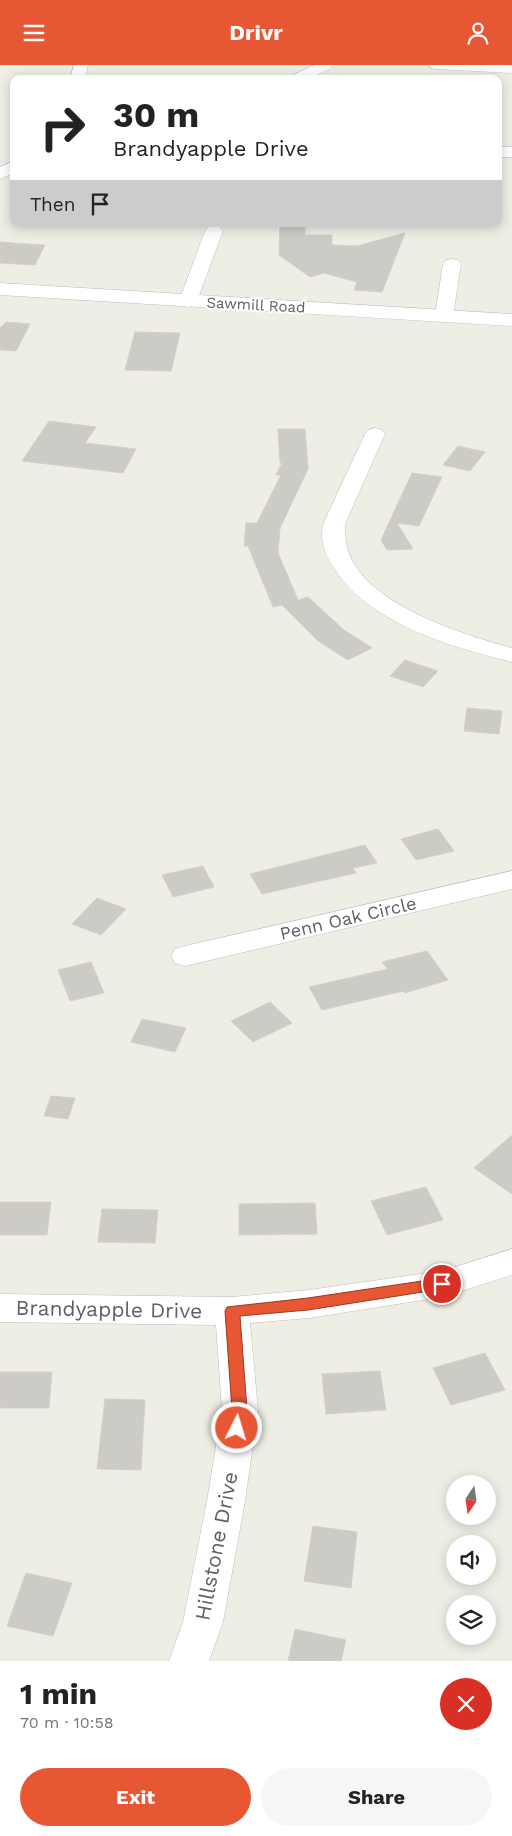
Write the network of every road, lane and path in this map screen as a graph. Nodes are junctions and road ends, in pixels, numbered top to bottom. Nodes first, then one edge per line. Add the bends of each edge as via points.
1 (326, 65) edge
2 (436, 65) edge
3 (512, 69) edge
4 (305, 75) edge
5 (214, 231) dead end
6 (452, 264) dead end
7 (0, 289) edge
8 (188, 301) junction
9 (444, 316) junction
10 (512, 320) edge
11 (375, 434) dead end
12 (512, 655) edge
13 (512, 880) edge
14 (185, 955) dead end
15 (512, 1262) edge
16 (0, 1307) edge
17 (232, 1311) junction
18 (190, 1661) edge

1 - 4 street
2 - 3 street
5 - 8 street
6 - 9 street
7 - 8 street, Sawmill Road
8 - 9 street, Sawmill Road
9 - 10 street, Sawmill Road
11 - 12 street via 333,527 335,552 353,582 370,596 420,625
13 - 14 street, Penn Oak Circle
15 - 17 street, Brandyapple Drive via 442,1284 308,1304
16 - 17 street, Brandyapple Drive
17 - 18 street, Hillstone Drive via 240,1410 203,1622

